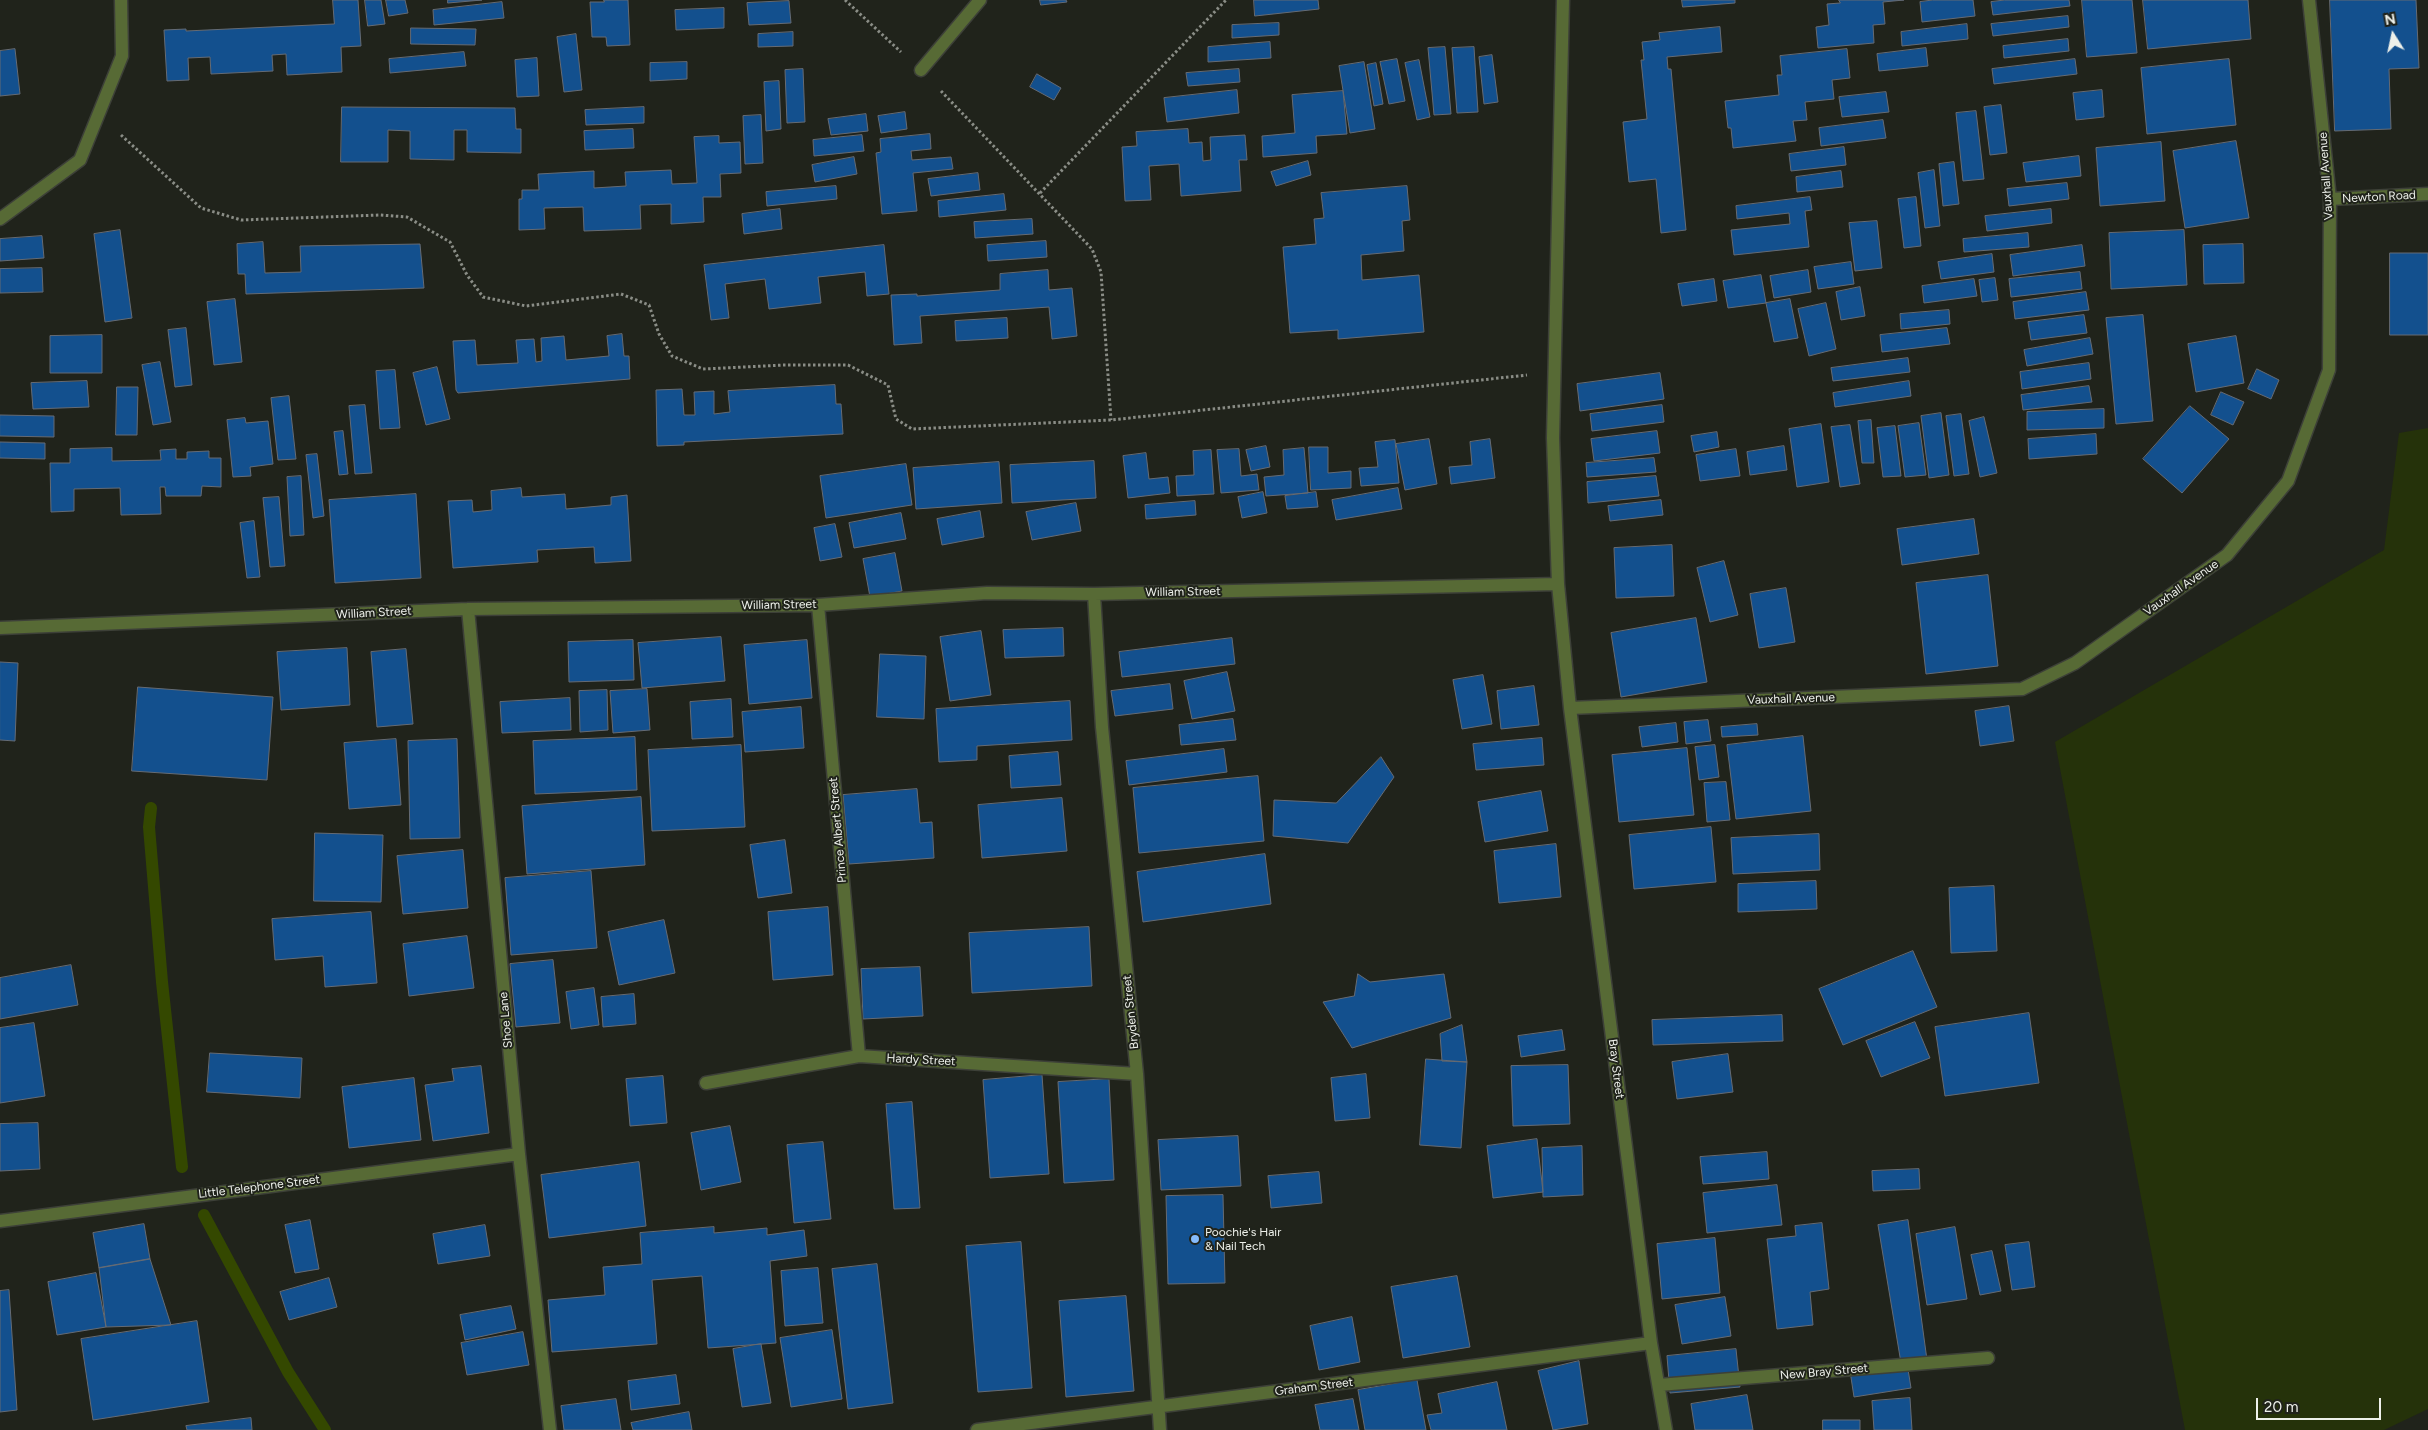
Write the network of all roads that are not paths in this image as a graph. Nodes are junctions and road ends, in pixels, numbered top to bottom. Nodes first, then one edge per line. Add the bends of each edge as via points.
1 (121, 0) edge
2 (980, 0) edge
3 (1563, 0) edge
4 (2309, 0) edge
5 (920, 70) road end
6 (2428, 194) edge
7 (2330, 199) junction
8 (0, 219) edge
9 (1558, 584) junction
10 (1094, 594) junction
11 (818, 605) junction
12 (468, 609) junction
13 (0, 628) edge
14 (1570, 708) junction
15 (859, 1056) junction
16 (1137, 1074) junction
17 (706, 1083) dead end
18 (519, 1154) junction
19 (0, 1220) edge
20 (1651, 1343) junction
21 (1988, 1358) dead end
22 (1659, 1385) junction
23 (1158, 1407) junction
24 (550, 1430) edge
25 (977, 1430) edge
26 (1160, 1430) edge
27 (1666, 1430) edge

1 - 8 street via 122,56 80,160
2 - 5 street
3 - 9 street, Bray Street via 1554,438
4 - 7 street, Vauxhall Avenue
6 - 7 street, Newton Road
7 - 14 street, Vauxhall Avenue via 2329,370 2288,481 2228,555 2075,663 2022,690
9 - 10 street, William Street
9 - 14 street, Bray Street
10 - 11 street, William Street via 987,593
10 - 16 street, Bryden Street via 1102,727
11 - 12 street, William Street
11 - 15 street, Prince Albert Street
12 - 13 street, William Street
12 - 18 street, Shoe Lane
14 - 20 street, Bray Street
15 - 16 street, Hardy Street
15 - 17 street, Hardy Street
16 - 23 street, Bryden Street
18 - 19 street, Little Telephone Street
18 - 24 street, Shoe Lane
20 - 22 street, Bray Street
20 - 23 street, Graham Street
21 - 22 street, New Bray Street
22 - 27 street, Bray Street
23 - 25 street, Graham Street
23 - 26 street, Bryden Street

